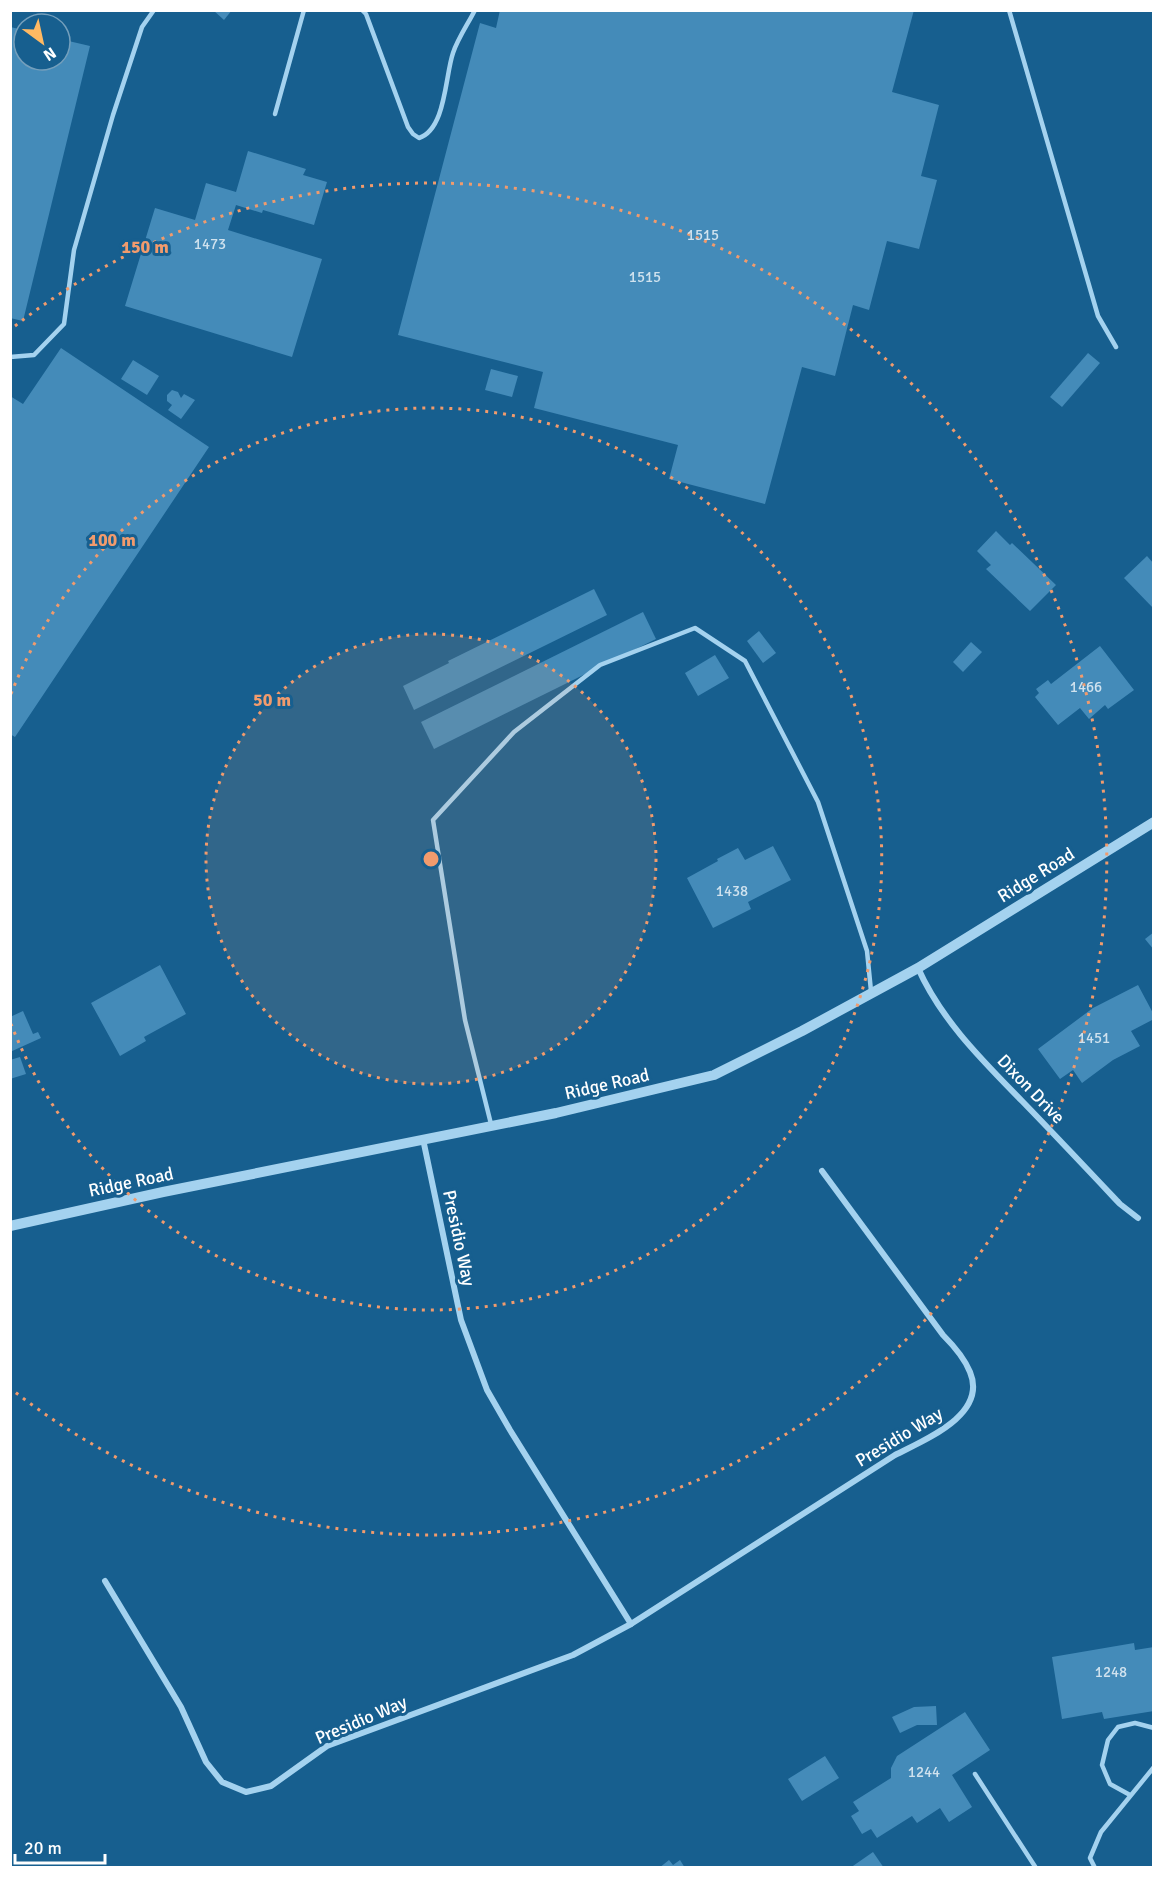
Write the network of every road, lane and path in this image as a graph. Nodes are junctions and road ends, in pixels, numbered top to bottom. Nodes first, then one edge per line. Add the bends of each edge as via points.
1 (154, 10) edge
2 (304, 10) edge
3 (362, 10) edge
4 (475, 10) edge
5 (1009, 10) edge
6 (275, 114) dead end
7 (1116, 347) dead end
8 (10, 357) edge
9 (1154, 822) edge
10 (918, 968) junction
11 (872, 994) junction
12 (491, 1125) junction
13 (423, 1138) junction
14 (822, 1171) dead end
15 (1138, 1218) dead end
16 (10, 1226) edge
17 (105, 1581) dead end
18 (631, 1624) junction
19 (1154, 1728) edge
20 (1154, 1767) edge
21 (975, 1773) dead end
22 (1130, 1795) junction
23 (1036, 1868) edge
24 (1095, 1868) edge

1 - 8 lane via 142,27 112,115 74,250 64,324 34,355
2 - 6 lane
3 - 4 lane via 408,127 419,138 433,128 440,112 453,53
5 - 7 lane via 1098,316
9 - 10 street, Ridge Road
10 - 11 street, Ridge Road
10 - 15 street, Dixon Drive via 926,986 984,1062
11 - 12 street, Ridge Road via 714,1075
11 - 12 lane via 867,951 818,802 745,661 695,628 600,665 514,732 433,820 465,1020
12 - 13 street, Ridge Road
13 - 16 street, Ridge Road
13 - 18 street, Presidio Way via 461,1320 487,1390
14 - 18 street, Presidio Way via 960,1353 971,1374 973,1393 964,1414 939,1432 895,1455
17 - 18 street, Presidio Way via 181,1707 206,1762 222,1782 246,1792 271,1786 327,1746 573,1654
19 - 22 lane via 1135,1723 1118,1726 1108,1740 1102,1765 1110,1784
20 - 22 lane
21 - 23 lane
22 - 24 lane via 1101,1832 1090,1858

